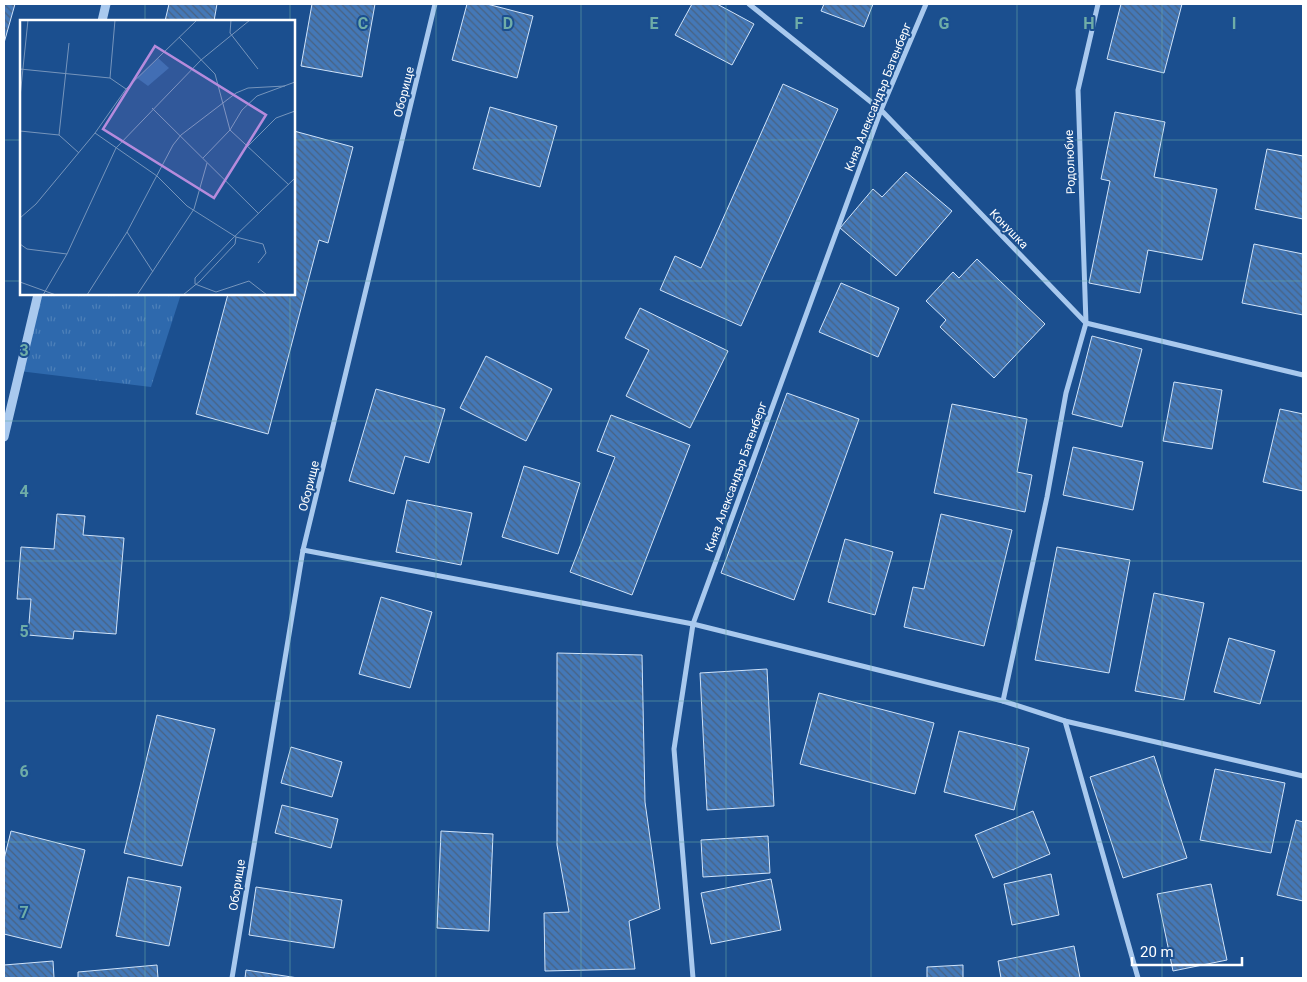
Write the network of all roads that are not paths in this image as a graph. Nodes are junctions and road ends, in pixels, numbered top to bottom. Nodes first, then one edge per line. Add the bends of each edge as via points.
1 (106, 4) edge
2 (435, 4) edge
3 (749, 4) edge
4 (926, 4) edge
5 (1098, 4) edge
6 (102, 20) edge
7 (881, 110) junction
8 (38, 295) edge
9 (1086, 322) junction
10 (1303, 375) edge
11 (4, 437) edge
12 (303, 550) junction
13 (693, 624) junction
14 (1003, 701) junction
15 (1066, 721) junction
16 (1303, 776) edge
17 (232, 978) edge
18 (693, 978) edge
19 (1138, 978) edge

1 - 6 street
2 - 12 street, Оборище
3 - 7 street, Конушка
4 - 7 street, Княз Александър Батенберг
5 - 9 street, Родолюбие via 1078,90
7 - 9 street, Конушка
7 - 13 street, Княз Александър Батенберг
8 - 11 street
9 - 10 street
9 - 14 street, Родолюбие via 1066,393
12 - 13 street
12 - 17 street, Оборище
13 - 14 street
13 - 18 street, Княз Александър Батенберг via 674,749
14 - 15 street
15 - 16 street
15 - 19 street

